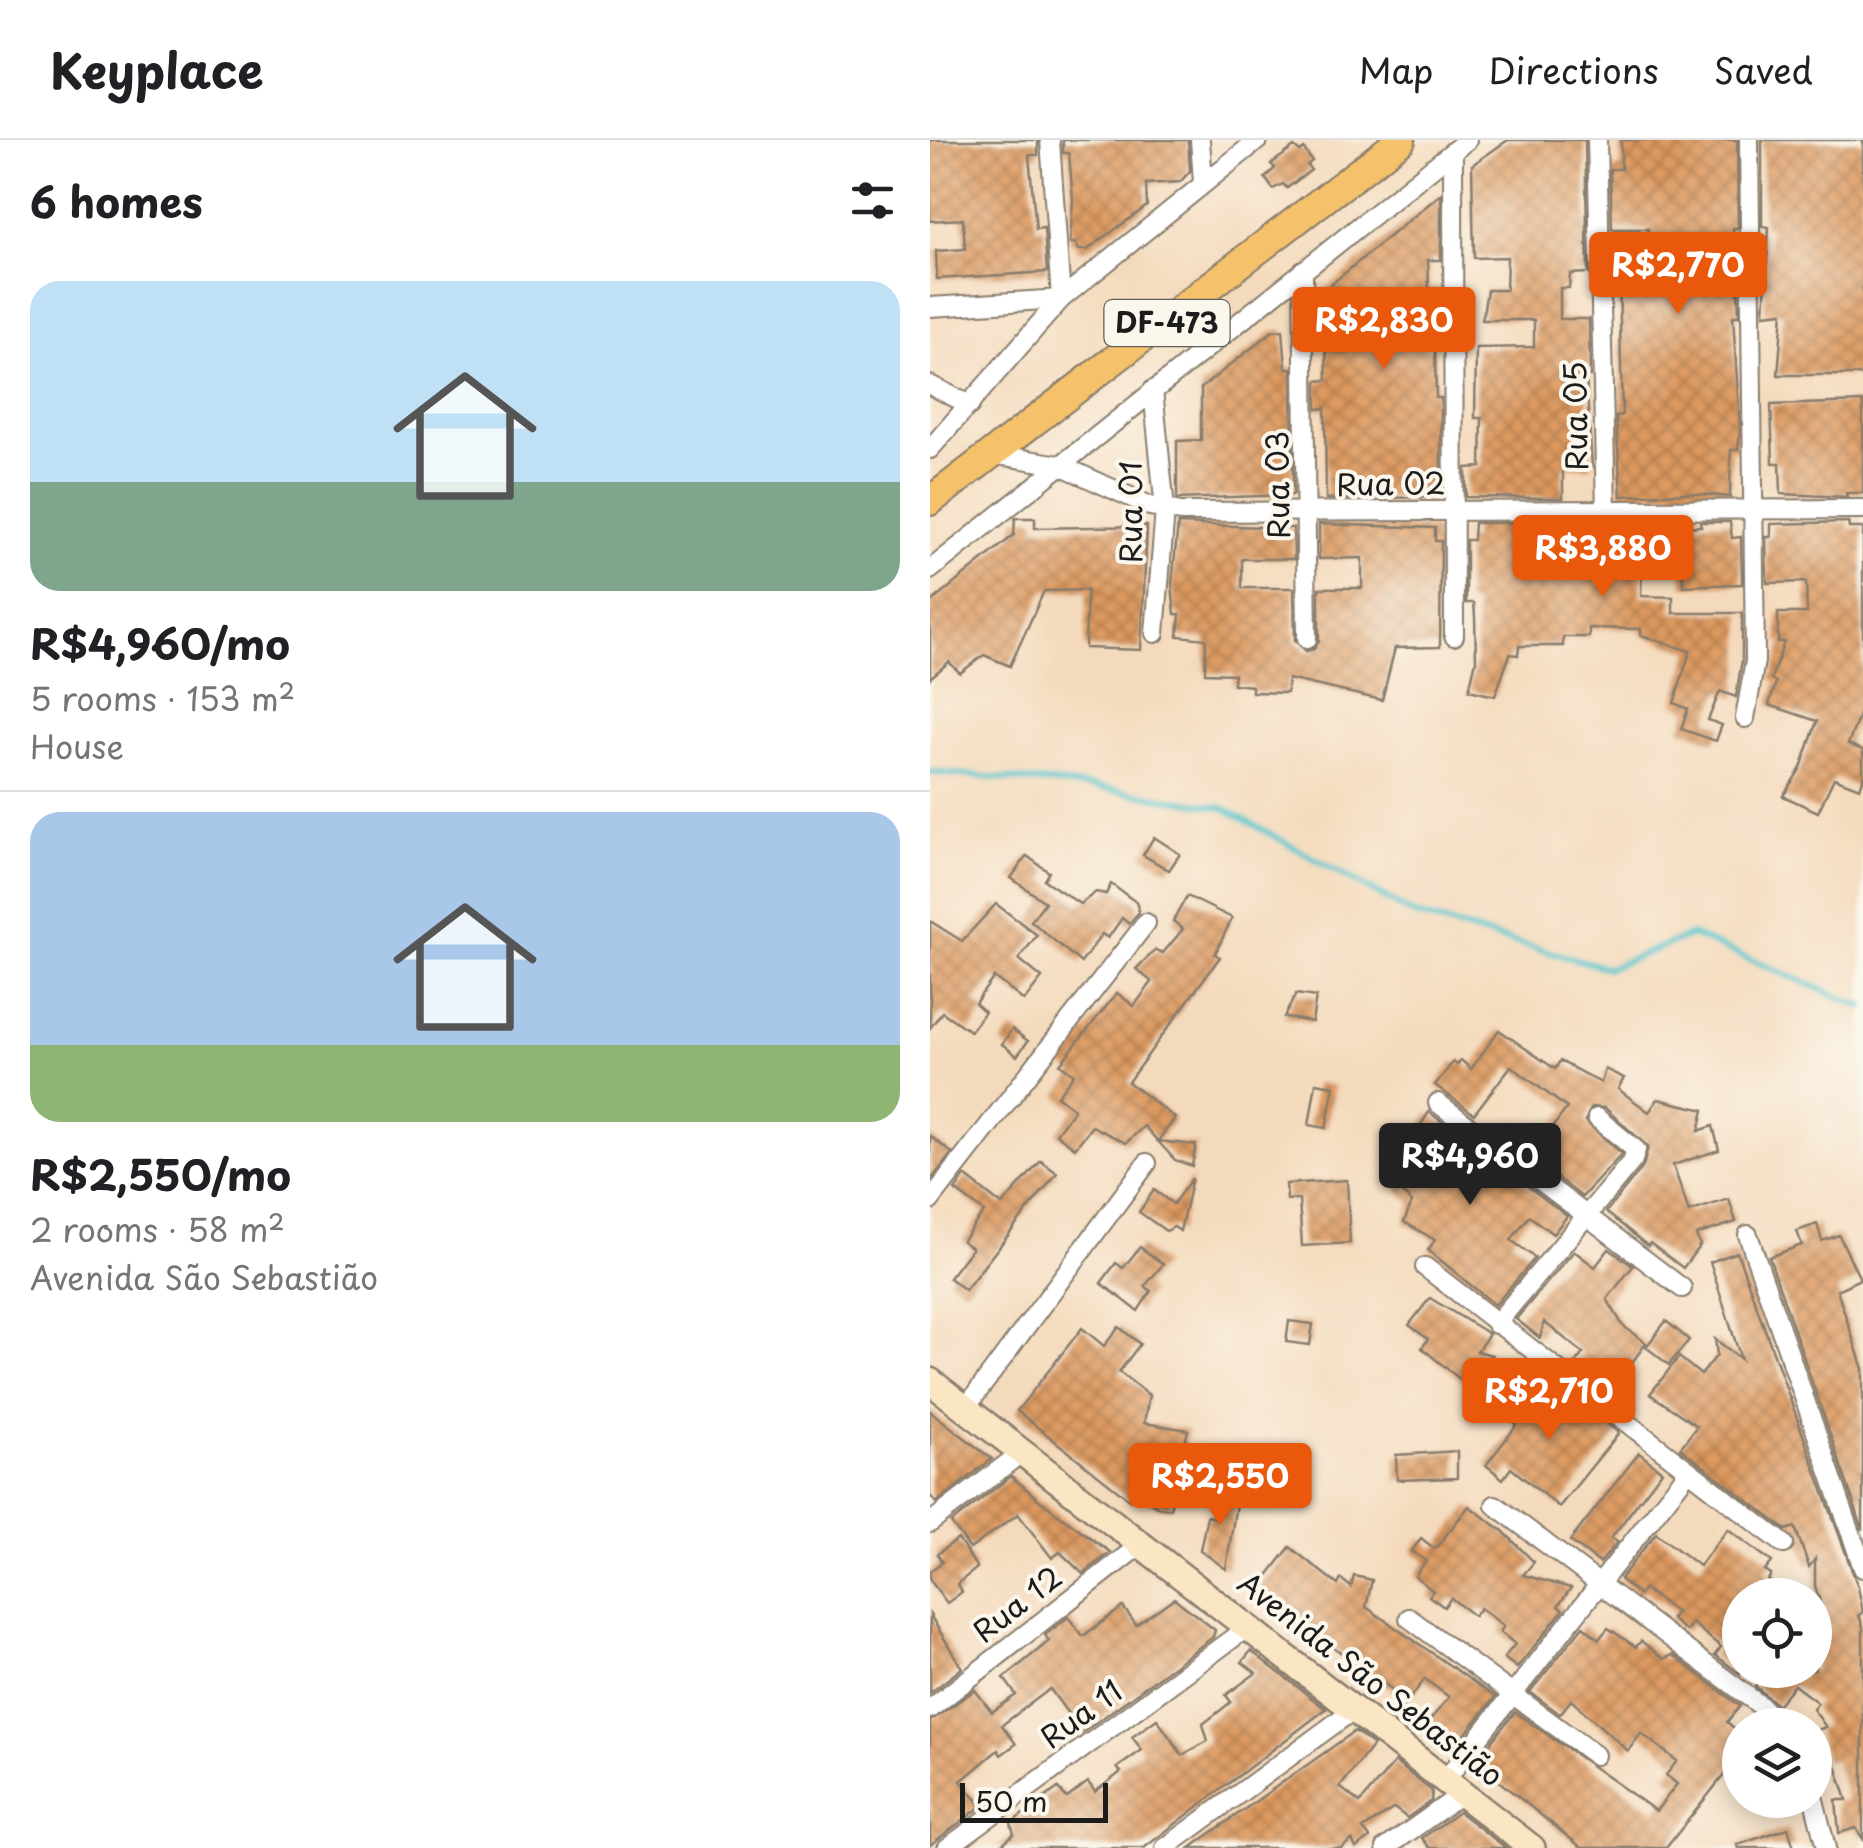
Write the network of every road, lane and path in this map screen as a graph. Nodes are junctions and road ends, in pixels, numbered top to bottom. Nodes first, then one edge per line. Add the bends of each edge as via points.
1 (1050, 140) edge
2 (1200, 140) edge
3 (1258, 140) edge
4 (1400, 140) edge
5 (1597, 140) edge
6 (1749, 140) edge
7 (1460, 145) edge
8 (1203, 182) junction
9 (1303, 270) junction
10 (1061, 299) junction
11 (930, 307) edge
12 (930, 384) edge
13 (1153, 390) junction
14 (970, 405) junction
15 (930, 448) edge
16 (991, 454) junction
17 (1060, 465) junction
18 (930, 501) edge
19 (1753, 508) junction
20 (1863, 509) edge
21 (1165, 510) junction
22 (1606, 510) junction
23 (1453, 512) junction
24 (1307, 513) junction
25 (930, 570) edge
26 (1155, 633) dead end
27 (1454, 636) dead end
28 (1307, 638) dead end
29 (1745, 718) dead end
30 (1146, 923) dead end
31 (1438, 1103) dead end
32 (1596, 1118) dead end
33 (1147, 1163) dead end
34 (930, 1201) edge
35 (1587, 1212) junction
36 (1748, 1235) dead end
37 (1426, 1267) dead end
38 (1682, 1288) dead end
39 (1496, 1324) junction
40 (930, 1381) edge
41 (964, 1409) junction
42 (1020, 1454) junction
43 (1687, 1472) junction
44 (1495, 1505) dead end
45 (930, 1523) edge
46 (1784, 1544) dead end
47 (1140, 1545) junction
48 (1863, 1568) edge
49 (1601, 1583) junction
50 (1409, 1618) dead end
51 (1248, 1627) junction
52 (1511, 1692) junction
53 (1356, 1708) junction
54 (1759, 1708) edge
55 (930, 1709) edge
56 (1595, 1755) dead end
57 (1454, 1786) junction
58 (1818, 1818) edge
59 (948, 1848) edge
60 (1166, 1848) edge
61 (1386, 1848) edge
62 (1532, 1848) edge
63 (1826, 1848) edge

1 - 10 street
2 - 8 street
3 - 8 street
4 - 16 main road, DF-473
5 - 22 street, Rua 05
6 - 19 street
7 - 9 street
7 - 23 street
8 - 10 street
9 - 13 street
9 - 24 street, Rua 03
10 - 11 street
10 - 14 street
12 - 14 street
13 - 17 street
13 - 21 street, Rua 01
14 - 15 street
16 - 17 street, Rua 02
16 - 18 main road, DF-473
17 - 21 street, Rua 02
17 - 25 street
19 - 20 street, Rua 02
19 - 22 street, Rua 02
19 - 29 street via 1755,661
21 - 24 street, Rua 02
21 - 26 street, Rua 01
22 - 23 street, Rua 02
23 - 24 street, Rua 02
23 - 27 street
24 - 28 street, Rua 03
30 - 34 street
31 - 35 street
32 - 35 street via 1636,1150
33 - 41 street
35 - 38 street
35 - 39 street
36 - 48 street
37 - 39 street
39 - 43 street
40 - 41 street, Avenida São Sebastião
41 - 42 street, Avenida São Sebastião
42 - 45 street
42 - 47 street, Avenida São Sebastião
43 - 46 street
43 - 49 street
44 - 49 street
47 - 51 street, Avenida São Sebastião
47 - 55 street, Rua 12
49 - 52 street
49 - 54 street
50 - 52 street
51 - 53 street, Avenida São Sebastião
51 - 59 street, Rua 11
52 - 56 street
52 - 57 street
53 - 57 street, Avenida São Sebastião
53 - 60 street
57 - 61 street
57 - 62 street, Avenida São Sebastião
58 - 63 street

